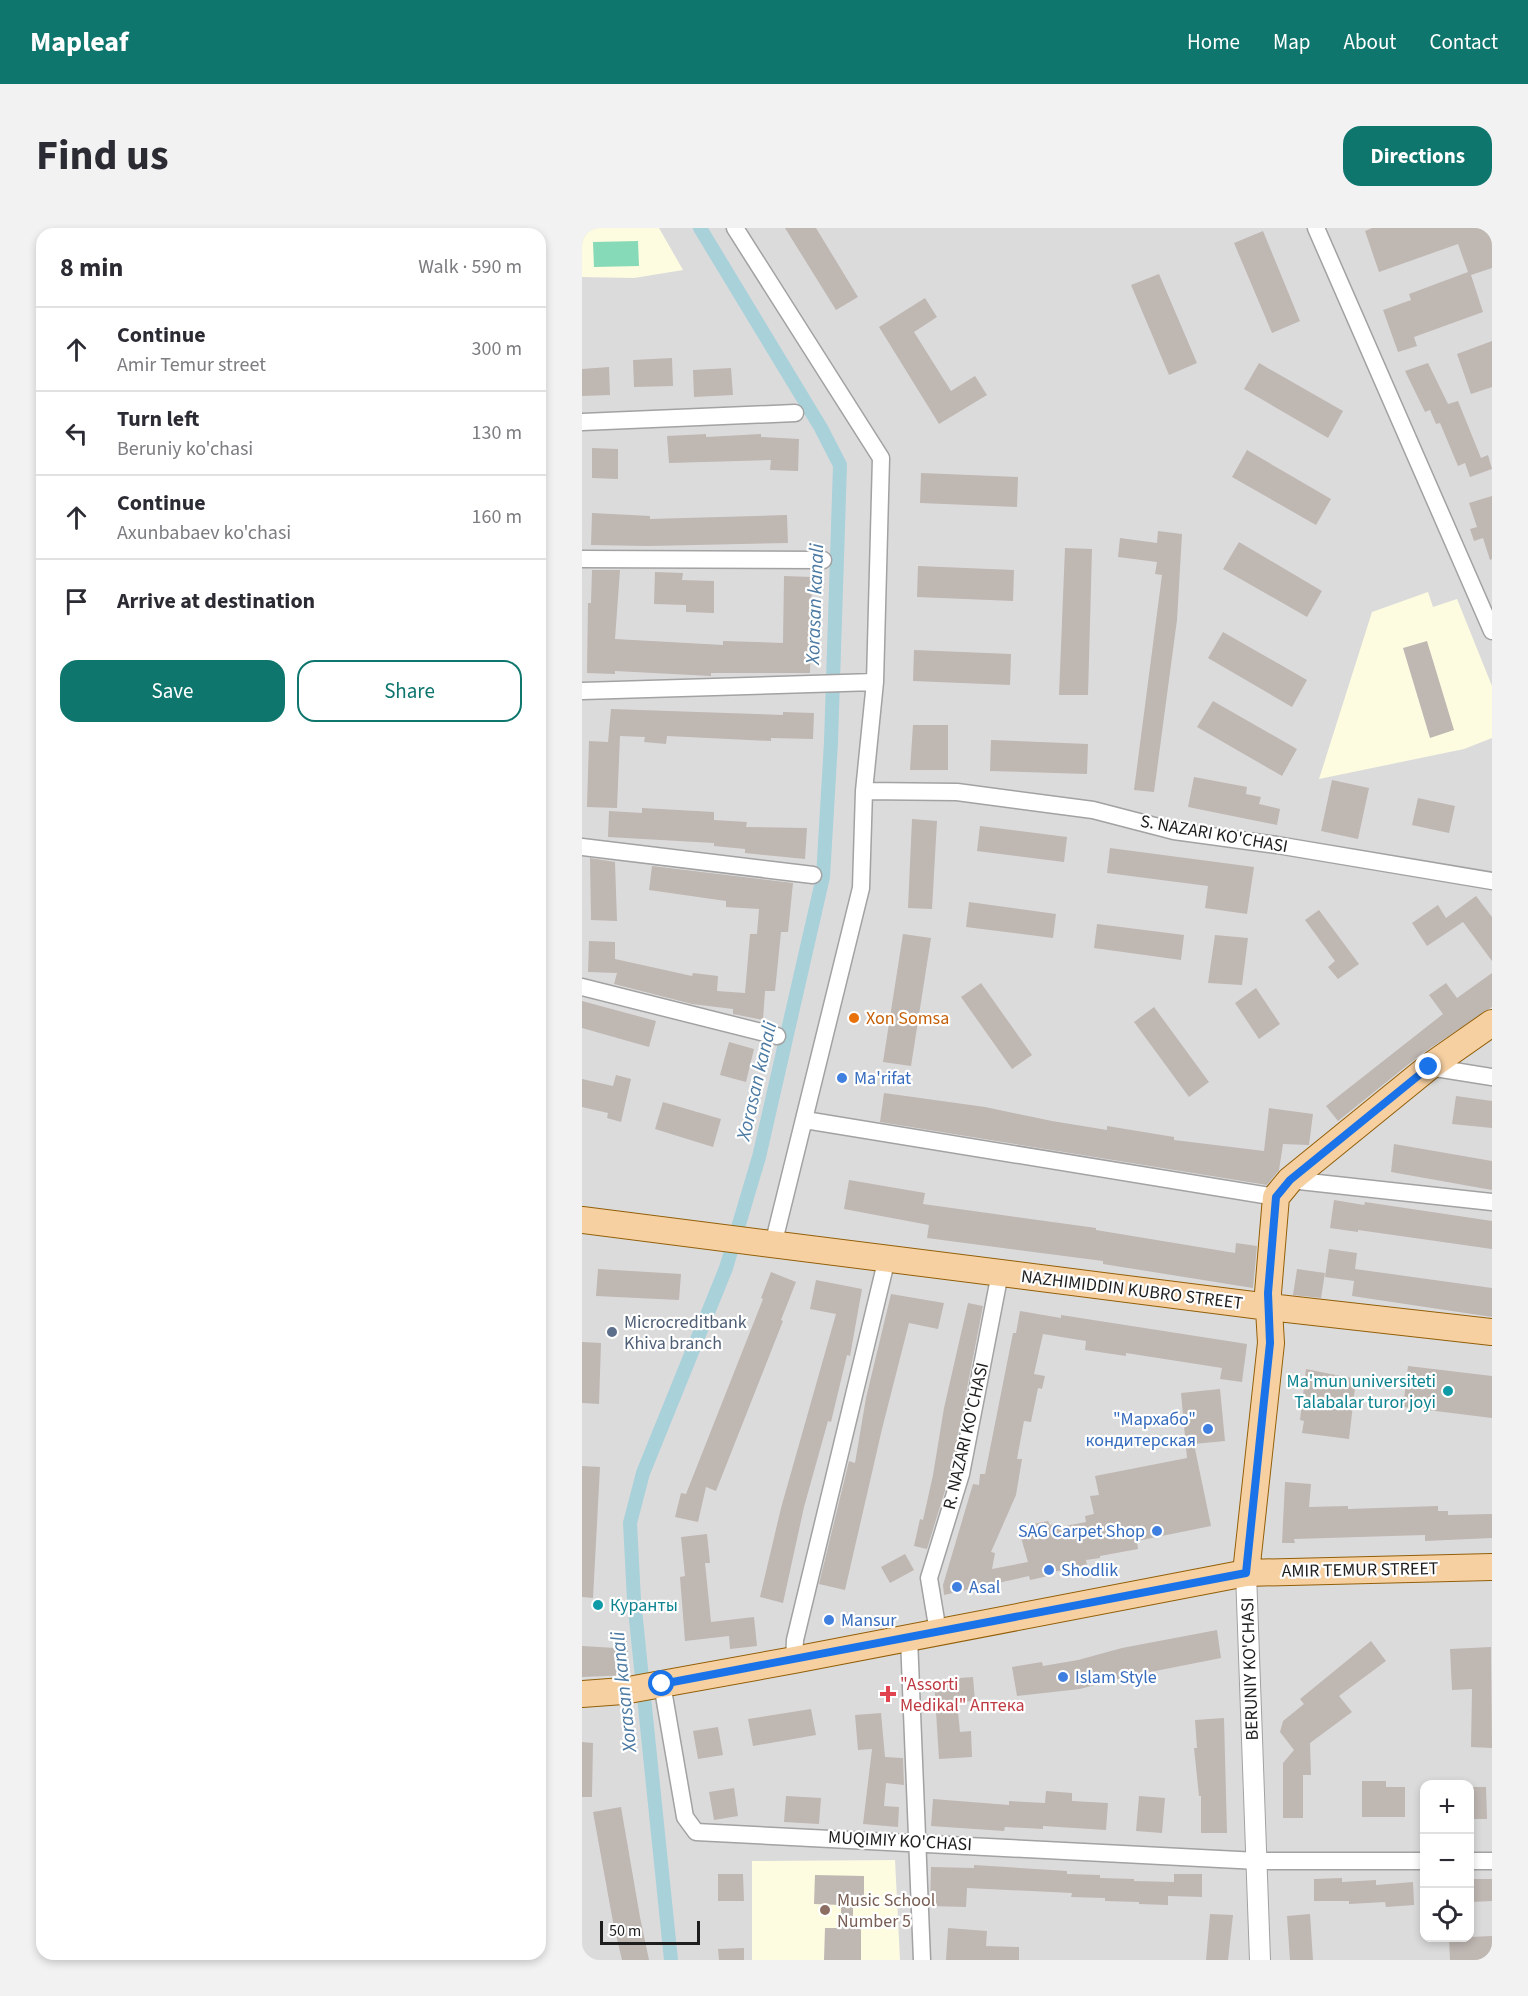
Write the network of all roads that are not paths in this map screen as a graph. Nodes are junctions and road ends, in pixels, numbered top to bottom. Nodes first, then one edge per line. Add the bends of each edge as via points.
1 (735, 228) edge
2 (1316, 228) edge
3 (795, 413) dead end
4 (582, 422) edge
5 (582, 559) edge
6 (823, 560) dead end
7 (1492, 631) edge
8 (875, 682) junction
9 (582, 691) edge
10 (864, 791) junction
11 (582, 847) edge
12 (813, 875) dead end
13 (1492, 881) edge
14 (582, 987) edge
15 (1492, 1023) edge
16 (777, 1035) dead end
17 (1429, 1067) junction
18 (1492, 1077) edge
19 (805, 1120) junction
20 (1283, 1188) junction
21 (1492, 1202) edge
22 (582, 1220) edge
23 (772, 1245) junction
24 (887, 1258) junction
25 (1000, 1273) junction
26 (1269, 1308) junction
27 (1492, 1332) edge
28 (1492, 1567) edge
29 (1246, 1573) junction
30 (938, 1632) junction
31 (909, 1638) junction
32 (794, 1660) junction
33 (662, 1684) junction
34 (582, 1694) edge
35 (918, 1842) junction
36 (1258, 1861) junction
37 (1420, 1861) edge
38 (1474, 1861) edge
39 (1492, 1861) edge
40 (922, 1960) edge
41 (1260, 1960) edge

1 - 8 street via 881,458
2 - 7 street
3 - 4 street
5 - 6 street
8 - 9 street
8 - 10 street
10 - 13 street, S. NAZARI KO'CHASI via 957,792 1093,810 1174,831
10 - 19 street via 861,888
11 - 12 street
14 - 16 street
15 - 17 main road
17 - 18 street
17 - 20 main road
19 - 20 street
19 - 23 street
20 - 21 street
20 - 26 main road, BERUNIY KO'CHASI
22 - 23 main road, NAZHIMIDDIN KUBRO STREET
23 - 24 main road, NAZHIMIDDIN KUBRO STREET
24 - 25 main road, NAZHIMIDDIN KUBRO STREET
24 - 32 street via 795,1640
25 - 26 main road, NAZHIMIDDIN KUBRO STREET
25 - 30 street, R. NAZARI KO'CHASI via 961,1474 930,1578
26 - 27 main road, NAZHIMIDDIN KUBRO STREET
26 - 29 main road, BERUNIY KO'CHASI via 1270,1343
28 - 29 main road, AMIR TEMUR STREET
29 - 30 main road, AMIR TEMUR STREET
29 - 36 street, BERUNIY KO'CHASI
30 - 31 main road, AMIR TEMUR STREET
31 - 32 main road, AMIR TEMUR STREET
31 - 35 street
32 - 33 main road, AMIR TEMUR STREET
33 - 34 main road, AMIR TEMUR STREET
33 - 35 street, MUQIMIY KO'CHASI via 685,1817 696,1832
35 - 36 street, MUQIMIY KO'CHASI
35 - 40 street
36 - 37 street, MUQIMIY KO'CHASI
36 - 41 street, BERUNIY KO'CHASI
38 - 39 street

